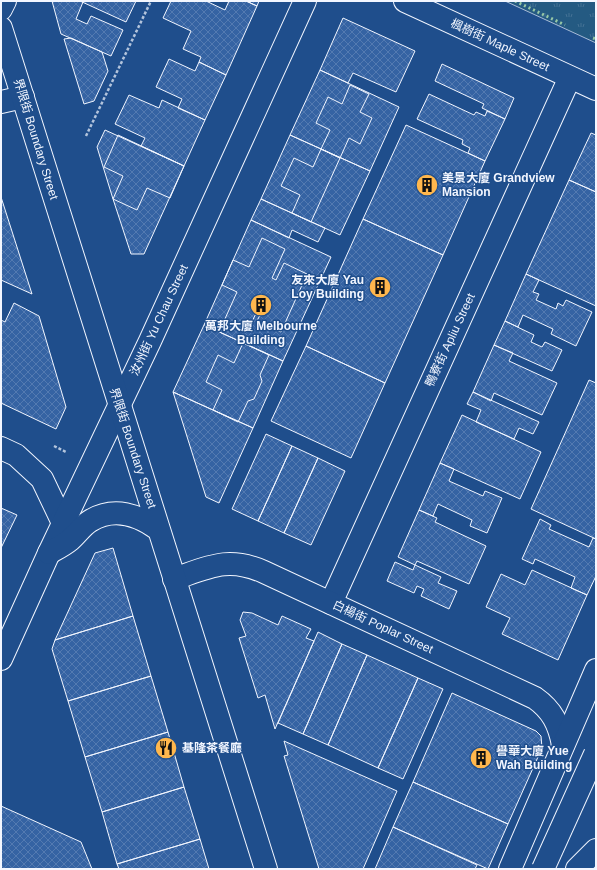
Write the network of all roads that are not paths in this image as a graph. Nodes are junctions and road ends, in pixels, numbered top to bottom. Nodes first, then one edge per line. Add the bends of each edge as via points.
1 (5, 1) edge
2 (305, 1) edge
3 (405, 1) edge
4 (1, 9) edge
5 (1, 28) edge
6 (570, 77) junction
7 (596, 89) edge
8 (23, 97) junction
9 (1, 102) edge
10 (120, 405) junction
11 (1, 448) edge
12 (63, 523) junction
13 (159, 530) junction
14 (49, 553) junction
15 (174, 579) junction
16 (331, 603) junction
17 (1, 659) edge
18 (596, 670) edge
19 (562, 745) junction
20 (596, 752) edge
21 (596, 850) edge
22 (266, 869) edge
23 (510, 869) edge
24 (543, 869) edge
25 (577, 869) edge

1 - 4 street
2 - 10 street, 汝州街 Yu Chau Street
3 - 6 street, 楓樹街 Maple Street
5 - 8 street, 界限街 Boundary Street
6 - 7 street, 楓樹街 Maple Street
6 - 16 street, 鴨寮街 Apliu Street
8 - 9 street
8 - 10 street, 界限街 Boundary Street
10 - 12 street, 汝州街 Yu Chau Street
10 - 13 street, 界限街 Boundary Street
11 - 12 street via 16,455 42,479
12 - 14 street, 汝州街 Yu Chau Street
13 - 14 street via 130,514 107,514 91,520 70,540
13 - 15 street, 界限街 Boundary Street
14 - 17 street, 汝州街 Yu Chau Street
15 - 16 street, 白楊街 Poplar Street via 222,564 242,564
15 - 22 street, 界限街 Boundary Street
16 - 19 street, 白楊街 Poplar Street via 536,698 554,717 560,730
18 - 19 street
19 - 23 street
20 - 24 street, bridge
21 - 25 street

